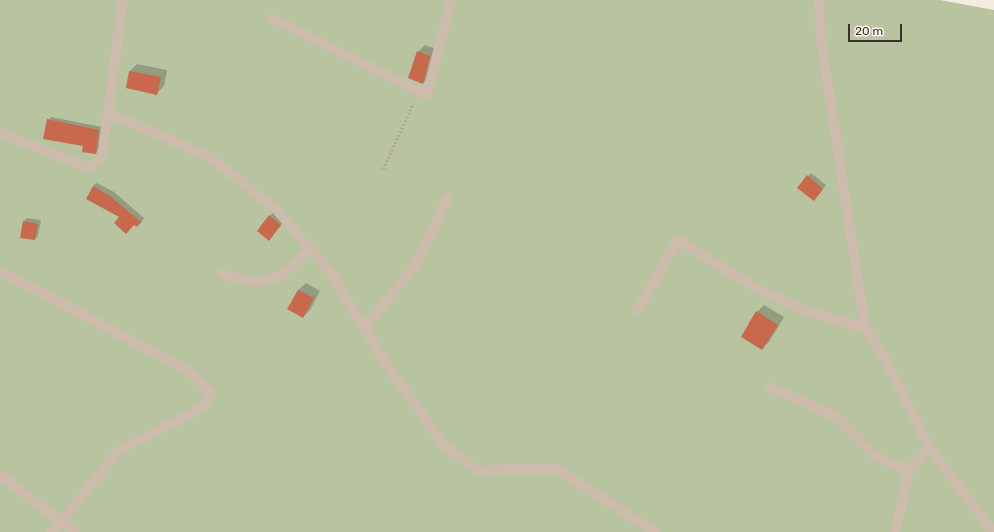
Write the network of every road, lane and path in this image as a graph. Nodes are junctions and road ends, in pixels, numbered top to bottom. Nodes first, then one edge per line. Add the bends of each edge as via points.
1 (124, 0) edge
2 (451, 0) edge
3 (819, 0) edge
4 (272, 18) dead end
5 (420, 91) junction
6 (108, 112) junction
7 (0, 133) edge
8 (383, 169) dead end
9 (448, 199) dead end
10 (310, 248) junction
11 (0, 272) edge
12 (222, 273) dead end
13 (637, 311) dead end
14 (364, 328) junction
15 (865, 328) junction
16 (770, 387) dead end
17 (929, 447) junction
18 (909, 471) junction
19 (0, 475) edge
20 (61, 522) junction
21 (50, 532) edge
22 (75, 532) edge
23 (655, 532) edge
24 (895, 532) edge
25 (993, 532) edge

1 - 6 lane
2 - 5 lane via 427,94
3 - 15 lane via 820,33
4 - 5 lane
5 - 8 path
6 - 7 lane via 102,157 89,168
6 - 10 lane via 208,156 276,209
9 - 14 lane via 416,265
10 - 12 lane via 282,276 258,282
10 - 14 lane via 331,273
11 - 20 lane via 189,371 211,392 204,406 195,412 118,451
13 - 15 lane via 678,240 757,289 809,312
14 - 23 lane via 384,361 443,444 478,472 557,469
15 - 17 lane via 885,359
16 - 18 lane via 837,417 875,456
17 - 18 lane
17 - 25 lane
18 - 24 lane
19 - 20 lane
20 - 21 lane
20 - 22 lane

